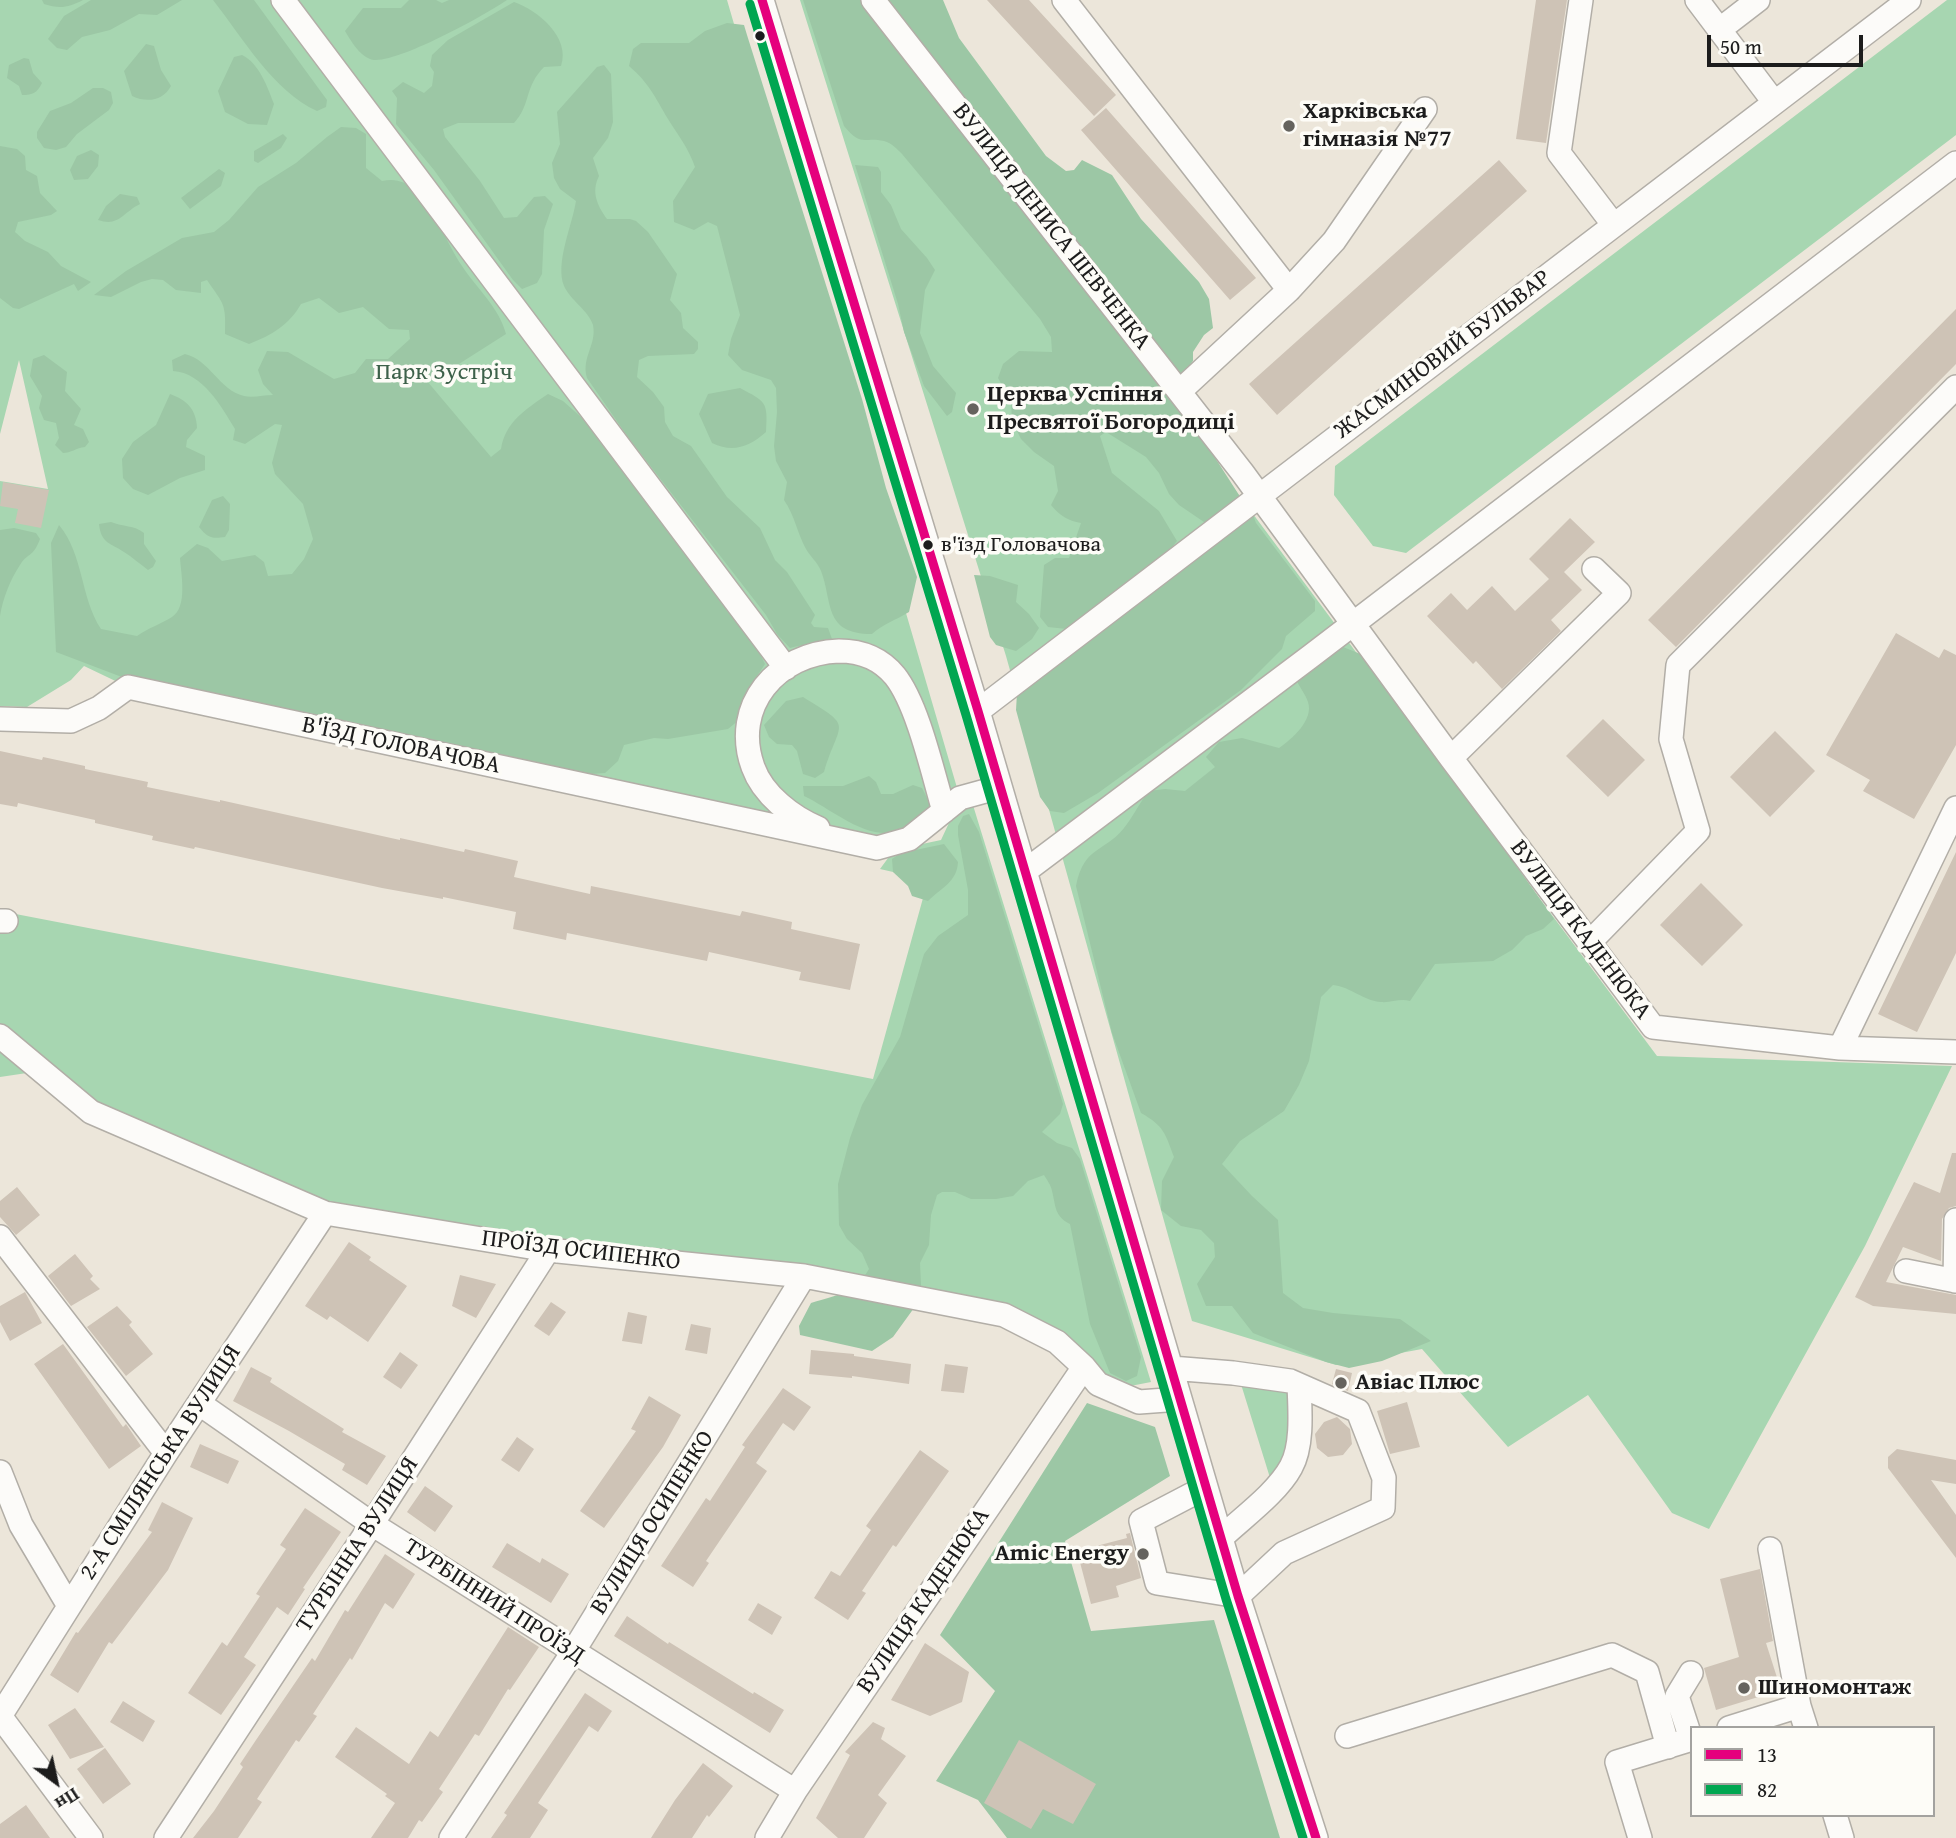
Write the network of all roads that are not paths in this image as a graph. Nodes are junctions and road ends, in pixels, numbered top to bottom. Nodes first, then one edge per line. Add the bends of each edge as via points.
1 (283, 0) edge
2 (762, 0) edge
3 (873, 0) edge
4 (1064, 0) edge
5 (1581, 0) edge
6 (1697, 0) edge
7 (1758, 0) edge
8 (1909, 0) edge
9 (1719, 30) junction
10 (1774, 102) junction
11 (1425, 109) dead end
12 (1956, 163) edge
13 (1613, 225) junction
14 (1289, 290) junction
15 (1956, 387) edge
16 (1180, 391) junction
17 (1259, 495) junction
18 (1594, 569) dead end
19 (1353, 622) junction
20 (786, 668) junction
21 (978, 710) junction
22 (0, 719) edge
23 (1451, 758) junction
24 (1000, 787) junction
25 (1956, 808) edge
26 (944, 811) junction
27 (847, 841) junction
28 (1024, 872) junction
29 (1589, 943) junction
30 (0, 1035) edge
31 (1840, 1048) junction
32 (1956, 1052) edge
33 (0, 1056) edge
34 (30, 1059) junction
35 (325, 1213) junction
36 (1956, 1220) edge
37 (0, 1237) edge
38 (548, 1250) junction
39 (1906, 1271) dead end
40 (804, 1276) junction
41 (1955, 1281) edge
42 (1084, 1367) junction
43 (1171, 1368) junction
44 (1299, 1385) junction
45 (1180, 1399) junction
46 (200, 1405) junction
47 (166, 1453) junction
48 (0, 1472) edge
49 (1206, 1487) junction
50 (372, 1524) junction
51 (1221, 1538) junction
52 (1770, 1549) dead end
53 (1238, 1596) junction
54 (69, 1606) junction
55 (573, 1652) junction
56 (1691, 1673) dead end
57 (0, 1716) edge
58 (1802, 1717) edge
59 (1742, 1726) edge
60 (1690, 1733) edge
61 (1347, 1736) dead end
62 (1690, 1740) edge
63 (1668, 1747) junction
64 (794, 1791) junction
65 (1836, 1817) edge
66 (92, 1838) edge
67 (166, 1838) edge
68 (451, 1838) edge
69 (766, 1838) edge
70 (1316, 1838) edge
71 (1640, 1838) edge
72 (1842, 1838) edge

1 - 20 street
2 - 21 street
3 - 16 street, ВУЛИЦЯ ДЕНИСА ШЕВЧЕНКА
4 - 14 street
5 - 13 street via 1559,153
6 - 9 street
7 - 9 street
8 - 10 street, ЖАСМИНОВИЙ БУЛЬВАР
9 - 10 street
10 - 13 street, ЖАСМИНОВИЙ БУЛЬВАР
11 - 14 street via 1334,241
12 - 19 street
13 - 17 street, ЖАСМИНОВИЙ БУЛЬВАР
14 - 16 street
15 - 29 street via 1678,665 1671,739 1698,831
16 - 17 street, ВУЛИЦЯ ДЕНИСА ШЕВЧЕНКА
17 - 19 street, ВУЛИЦЯ ДЕНИСА ШЕВЧЕНКА
17 - 21 street, ЖАСМИНОВИЙ БУЛЬВАР
18 - 23 street via 1619,593
19 - 23 street, ВУЛИЦЯ КАДЕНЮКА
19 - 28 street
20 - 26 street via 821,652 836,651 864,654 883,664 908,697
20 - 27 street via 762,688 749,717 753,768 776,800 802,821
21 - 24 street
22 - 27 street, В'ЇЗД ГОЛОВАЧОВА via 71,722 128,687
23 - 29 street, ВУЛИЦЯ КАДЕНЮКА
24 - 26 street, В'ЇЗД ГОЛОВАЧОВА via 960,798
24 - 28 street
25 - 31 street
26 - 27 street, В'ЇЗД ГОЛОВАЧОВА via 909,839 877,848
28 - 43 street
29 - 31 street, ВУЛИЦЯ КАДЕНЮКА via 1653,1027
30 - 34 street, ПРОЇЗД ОСИПЕНКО
31 - 32 street, ВУЛИЦЯ КАДЕНЮКА
33 - 34 street
34 - 35 street, ПРОЇЗД ОСИПЕНКО via 91,1112
35 - 38 street, ПРОЇЗД ОСИПЕНКО
35 - 46 street, 2-А СМІЛЯНСЬКА ВУЛИЦЯ
36 - 41 street
37 - 47 street
38 - 40 street, ПРОЇЗД ОСИПЕНКО
38 - 50 street, ТУРБІННА ВУЛИЦЯ
39 - 41 street
40 - 42 street, ПРОЇЗД ОСИПЕНКО via 1004,1315 1056,1342
40 - 55 street, ВУЛИЦЯ ОСИПЕНКО
42 - 45 street, ПРОЇЗД ОСИПЕНКО via 1098,1384 1139,1402
42 - 64 street, ВУЛИЦЯ КАДЕНЮКА
43 - 44 street
43 - 45 street
44 - 51 street via 1300,1429 1292,1466
44 - 53 street via 1358,1411 1384,1478 1383,1508 1284,1553
45 - 49 street
46 - 47 street, 2-А СМІЛЯНСЬКА ВУЛИЦЯ
46 - 50 street, ТУРБІННИЙ ПРОЇЗД
47 - 54 street, 2-А СМІЛЯНСЬКА ВУЛИЦЯ
48 - 54 street via 22,1525
49 - 51 street
49 - 53 street via 1141,1521 1157,1583
50 - 55 street, ТУРБІННИЙ ПРОЇЗД
50 - 67 street, ТУРБІННА ВУЛИЦЯ
51 - 53 street
52 - 58 street
53 - 70 street
54 - 57 street, 2-А СМІЛЯНСЬКА ВУЛИЦЯ
55 - 64 street, ТУРБІННИЙ ПРОЇЗД
55 - 68 street, ВУЛИЦЯ ОСИПЕНКО
56 - 60 street via 1677,1696
57 - 66 street
58 - 59 street
61 - 63 street via 1612,1655 1647,1672
62 - 63 street
63 - 71 street via 1617,1762
64 - 69 street, ВУЛИЦЯ КАДЕНЮКА
65 - 72 street

